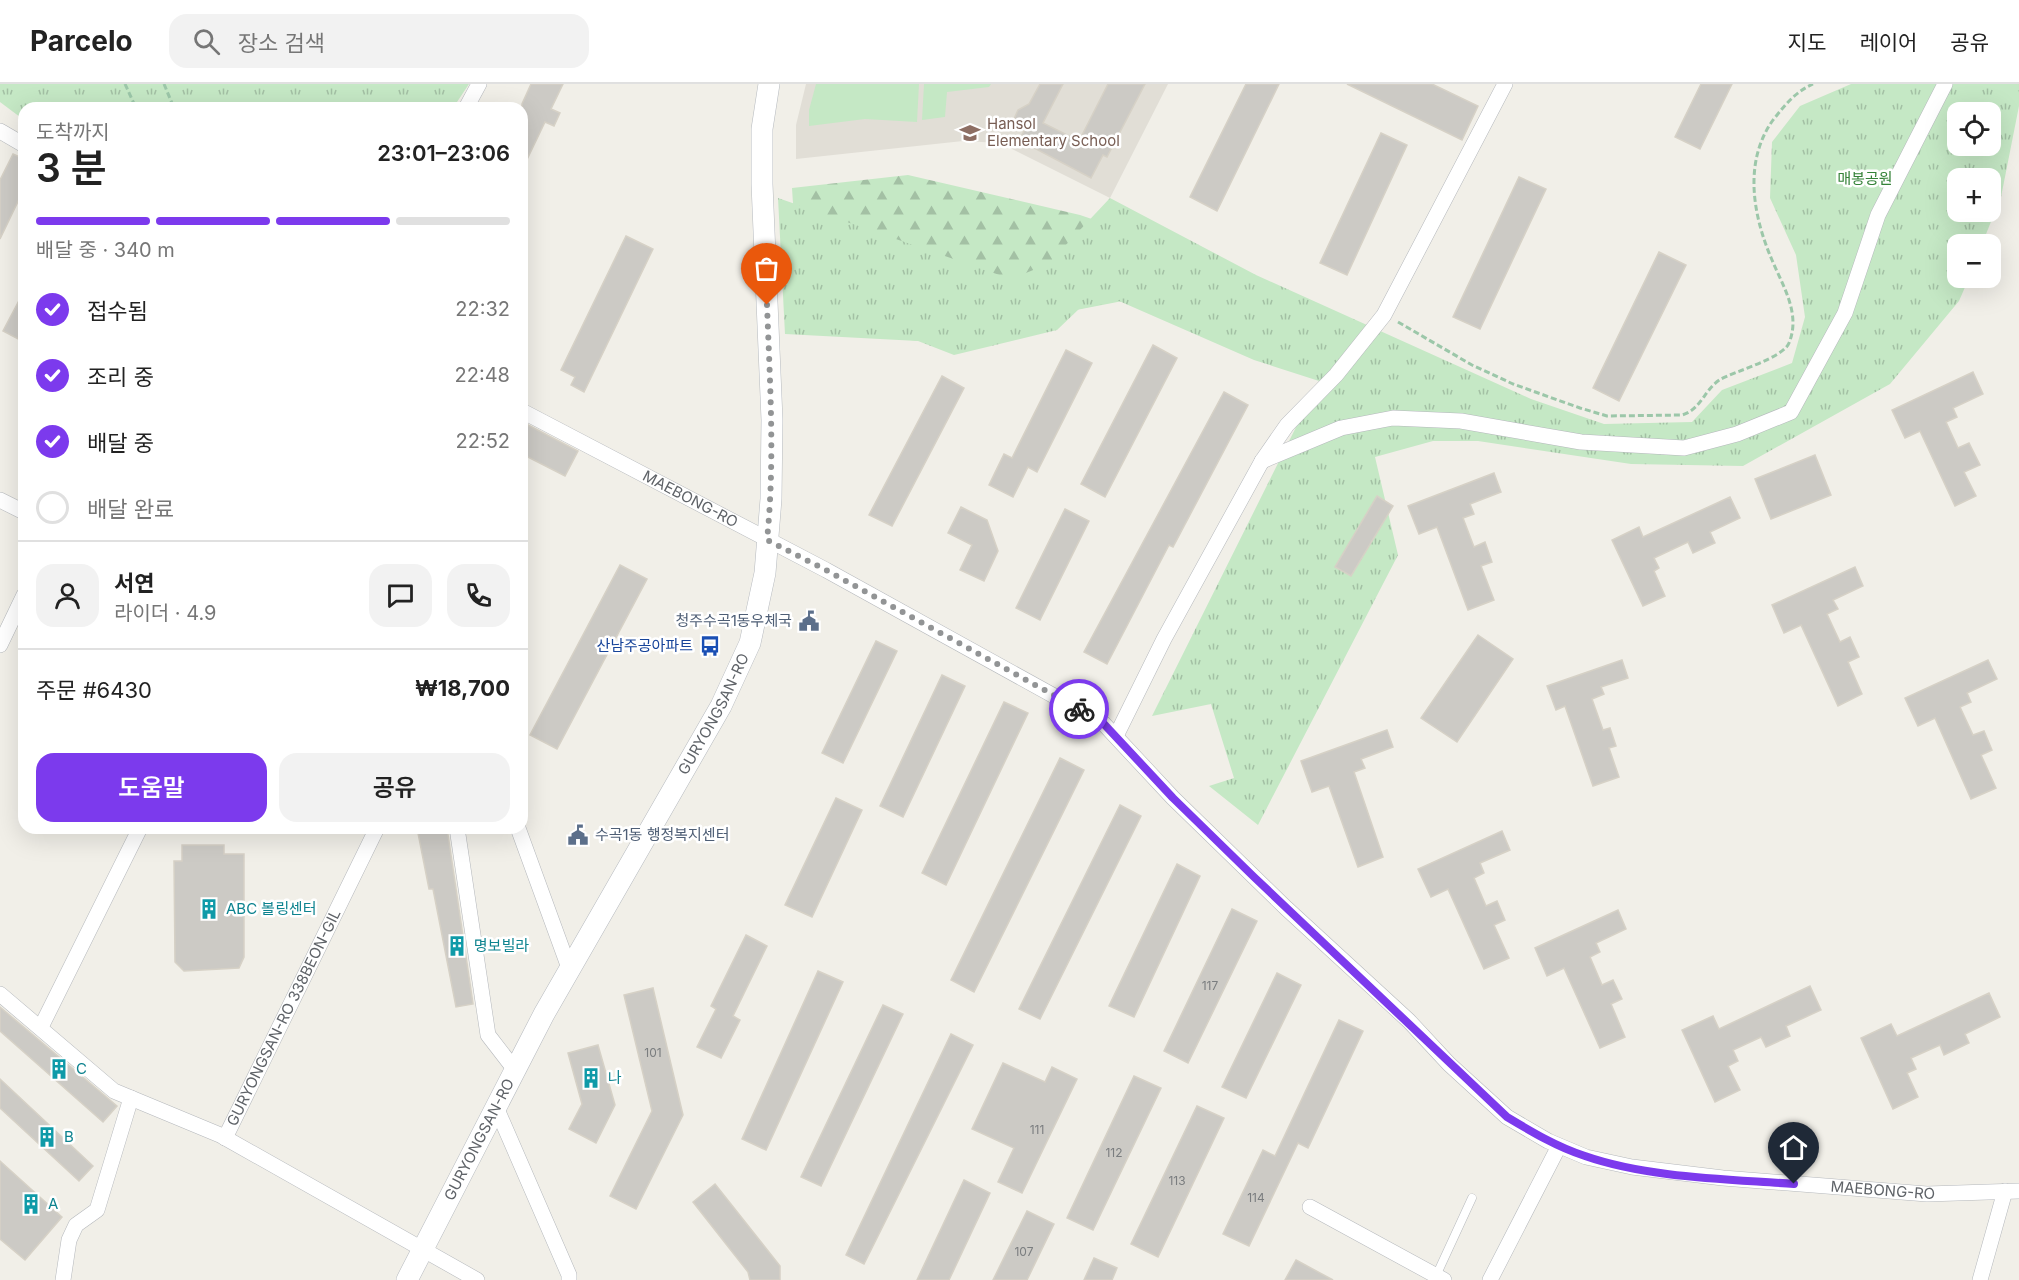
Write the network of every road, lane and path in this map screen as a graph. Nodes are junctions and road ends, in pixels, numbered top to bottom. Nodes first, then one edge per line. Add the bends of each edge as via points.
1 (125, 84) edge
2 (164, 84) edge
3 (479, 84) edge
4 (770, 84) edge
5 (1505, 84) edge
6 (1813, 84) edge
7 (1945, 84) edge
8 (133, 102) edge
9 (172, 102) edge
10 (469, 102) edge
11 (2, 136) edge
12 (18, 143) edge
13 (1384, 315) junction
14 (528, 414) edge
15 (1262, 461) junction
16 (0, 500) edge
17 (18, 509) edge
18 (767, 540) junction
19 (18, 608) edge
20 (0, 645) edge
21 (1116, 736) junction
22 (137, 834) edge
23 (374, 834) edge
24 (458, 834) edge
25 (520, 834) edge
26 (569, 968) junction
27 (0, 994) edge
28 (41, 1027) junction
29 (515, 1070) junction
30 (131, 1098) junction
31 (496, 1107) junction
32 (225, 1138) junction
33 (1559, 1146) junction
34 (2012, 1191) edge
35 (1472, 1198) dead end
36 (1310, 1207) dead end
37 (423, 1250) junction
38 (1440, 1278) edge
39 (63, 1280) edge
40 (407, 1280) edge
41 (477, 1280) edge
42 (568, 1280) edge
43 (1490, 1280) edge
44 (1980, 1280) edge

1 - 8 path
2 - 9 path
3 - 10 street
4 - 18 street, GURYONGSAN-RO via 762,129 771,420
5 - 13 street
6 - 13 path via 1800,90 1767,128 1758,150 1754,178 1760,229 1790,297 1789,344 1780,354 1719,380 1693,412 1607,416 1580,408 1472,365
7 - 15 street via 1878,215 1845,313 1791,412 1737,434 1684,448 1581,442 1461,421 1393,418 1341,428
11 - 12 street
13 - 15 street via 1336,375 1287,425
14 - 18 street, MAEBONG-RO
15 - 21 street via 1164,639
16 - 17 street
18 - 21 street, MAEBONG-RO via 1064,700 1103,723
18 - 26 street, GURYONGSAN-RO via 758,613 741,667
19 - 20 street
21 - 33 street, MAEBONG-RO via 1173,798 1449,1064 1507,1117
22 - 28 street
23 - 32 street, GURYONGSAN-RO 338BEON-GIL
24 - 29 street via 488,1035
25 - 26 street
26 - 29 street, GURYONGSAN-RO
27 - 28 street, GURYONGSAN-RO 338BEON-GIL
28 - 30 street, GURYONGSAN-RO 338BEON-GIL via 114,1091
29 - 31 street, GURYONGSAN-RO
30 - 32 street, GURYONGSAN-RO 338BEON-GIL
30 - 39 street via 97,1210 76,1225 69,1240
31 - 37 street, GURYONGSAN-RO
31 - 42 street
32 - 37 street, GURYONGSAN-RO 338BEON-GIL
33 - 34 street, MAEBONG-RO via 1632,1167 1723,1178 1927,1194
33 - 43 street
34 - 44 street
35 - 38 lane
36 - 38 street
37 - 40 street, GURYONGSAN-RO
37 - 41 street, GURYONGSAN-RO 338BEON-GIL

